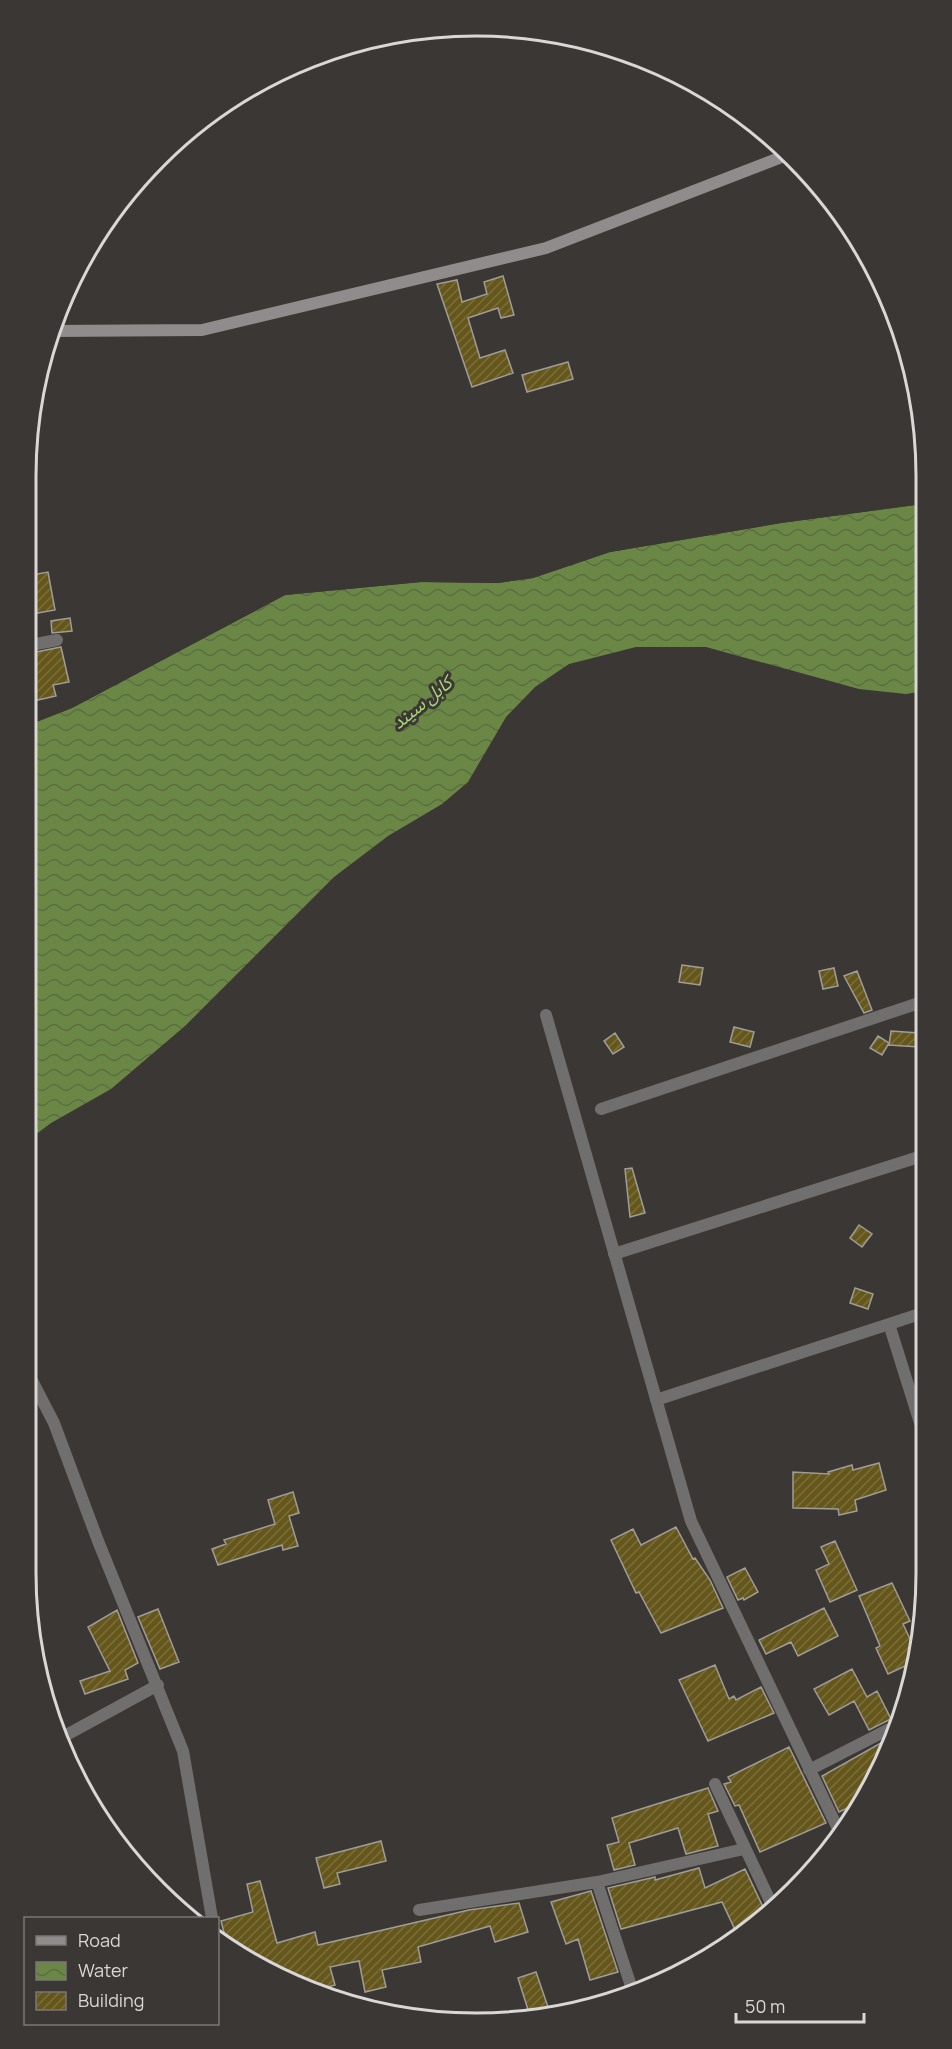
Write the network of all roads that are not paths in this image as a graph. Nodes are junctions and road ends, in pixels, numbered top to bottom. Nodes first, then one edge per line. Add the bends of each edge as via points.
1 (780, 158) edge
2 (61, 331) edge
3 (57, 640) dead end
4 (36, 644) edge
5 (916, 1004) edge
6 (546, 1015) dead end
7 (601, 1109) dead end
8 (916, 1158) edge
9 (614, 1254) junction
10 (916, 1315) edge
11 (889, 1324) junction
12 (36, 1389) edge
13 (656, 1400) junction
14 (916, 1410) edge
15 (158, 1685) junction
16 (887, 1730) edge
17 (67, 1735) edge
18 (809, 1770) junction
19 (715, 1784) dead end
20 (836, 1825) edge
21 (744, 1849) junction
22 (597, 1882) junction
23 (770, 1900) edge
24 (419, 1910) dead end
25 (212, 1917) edge
26 (631, 1985) edge

1 - 2 street via 546,248 202,330
3 - 4 street
5 - 7 street
6 - 9 street
8 - 9 street
9 - 13 street
10 - 11 street
11 - 13 street
11 - 14 street
12 - 15 street via 54,1423
13 - 18 street via 691,1521
15 - 17 street
15 - 25 street via 183,1751
16 - 18 street
18 - 20 street
19 - 21 street
21 - 22 street
21 - 23 street
22 - 24 street
22 - 26 street

